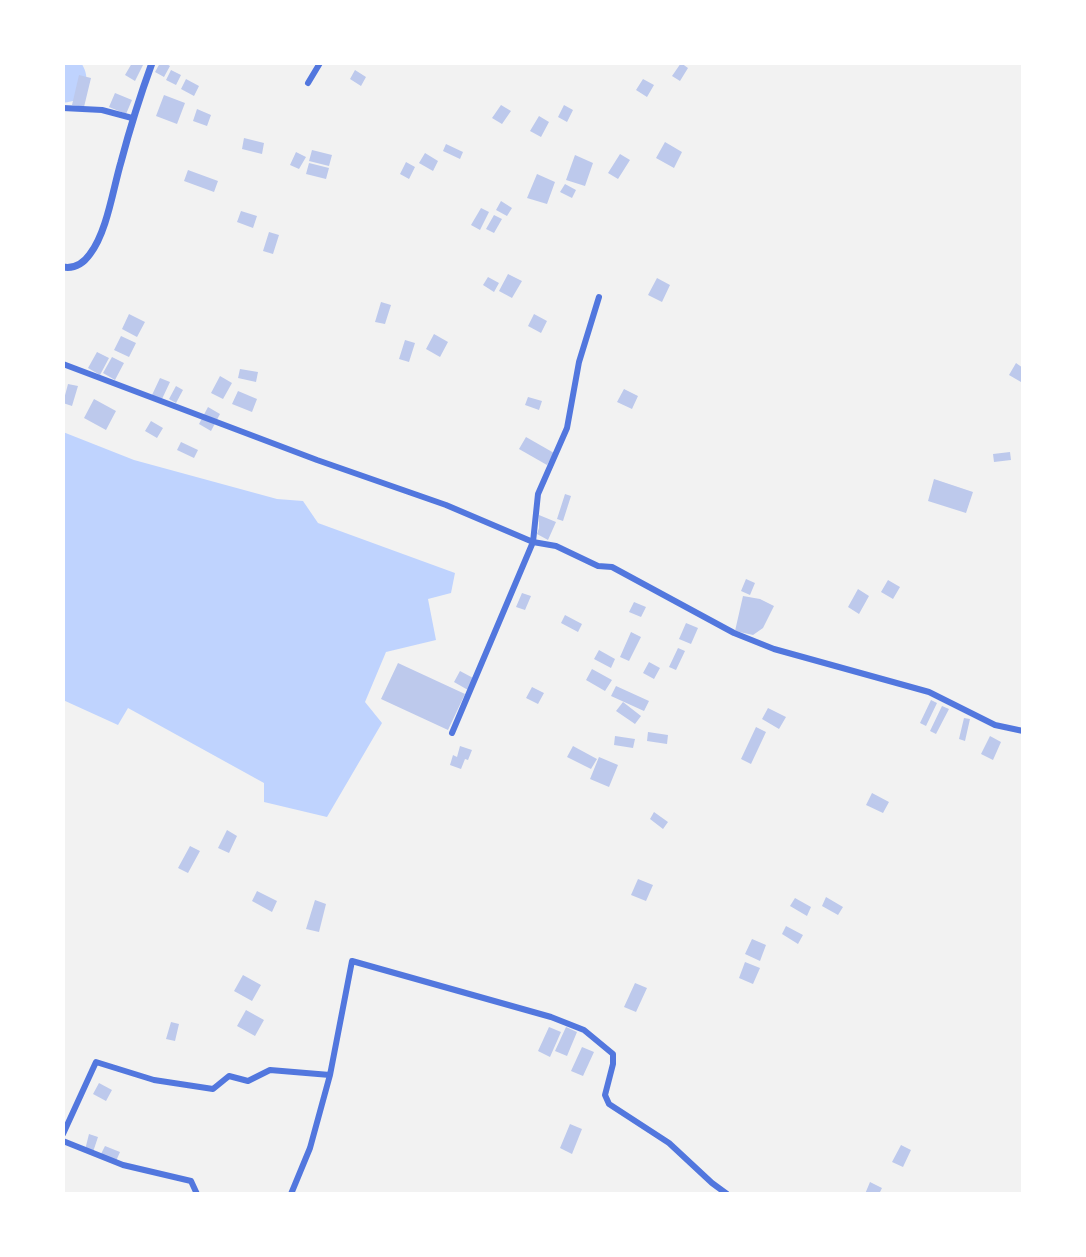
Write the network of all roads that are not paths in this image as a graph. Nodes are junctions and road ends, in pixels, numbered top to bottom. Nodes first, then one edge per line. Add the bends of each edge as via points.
1 (152, 63) edge
2 (320, 63) edge
3 (308, 83) dead end
4 (63, 108) edge
5 (132, 118) junction
6 (63, 267) edge
7 (598, 297) dead end
8 (63, 363) edge
9 (533, 542) junction
10 (1023, 731) edge
11 (452, 733) dead end
12 (330, 1075) junction
13 (63, 1134) edge
14 (63, 1141) edge
15 (197, 1194) edge
16 (292, 1194) edge
17 (727, 1194) edge

1 - 5 street
2 - 3 street
4 - 5 street via 102,110
5 - 6 street via 102,232 79,266
7 - 9 street via 566,428 538,494
8 - 9 street via 446,505
9 - 10 street via 612,567 734,633 774,649 929,692 995,725
9 - 11 street
12 - 13 street via 270,1070 248,1081 229,1076 213,1089 154,1080 96,1062
12 - 16 street
12 - 17 street via 352,961 551,1017 584,1030 614,1054 605,1095 609,1104 669,1143
14 - 15 street via 123,1165 191,1181

